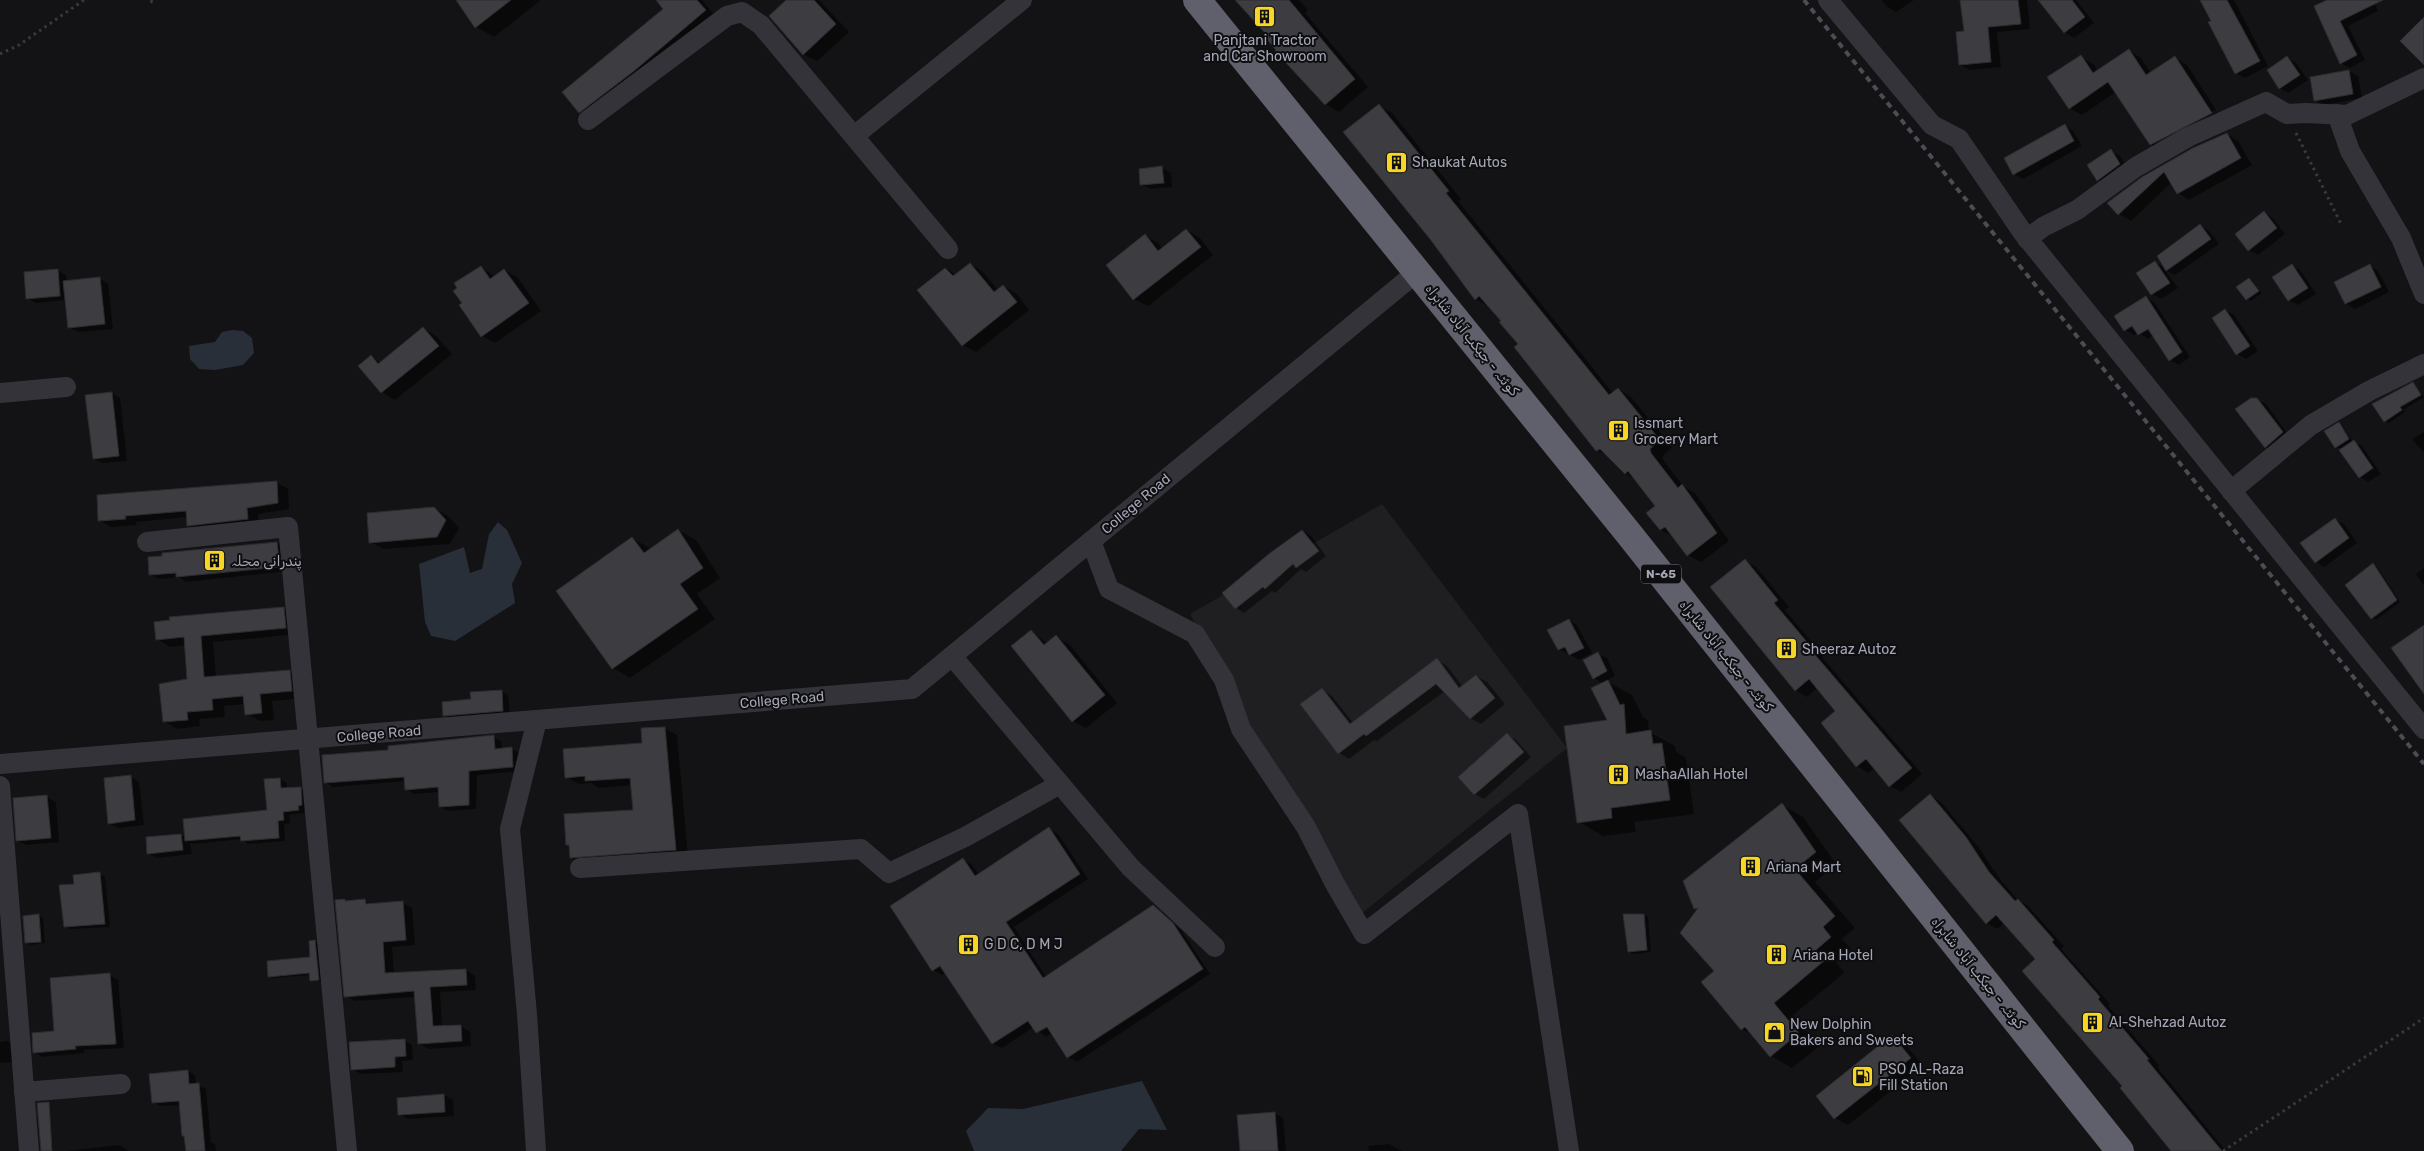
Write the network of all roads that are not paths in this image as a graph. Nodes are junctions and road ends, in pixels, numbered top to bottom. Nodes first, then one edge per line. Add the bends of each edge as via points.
1 (1022, 0) edge
2 (1197, 0) edge
3 (1828, 0) edge
4 (2424, 78) edge
5 (2337, 114) junction
6 (588, 120) dead end
7 (854, 136) junction
8 (2027, 238) junction
9 (948, 249) dead end
10 (1417, 272) junction
11 (2424, 294) edge
12 (2424, 364) edge
13 (66, 387) dead end
14 (0, 392) edge
15 (2231, 491) junction
16 (1091, 541) junction
17 (146, 542) dead end
18 (952, 656) junction
19 (537, 720) junction
20 (2424, 729) edge
21 (310, 739) junction
22 (0, 764) edge
23 (1060, 784) junction
24 (0, 786) edge
25 (580, 868) dead end
26 (1215, 947) dead end
27 (121, 1084) dead end
28 (24, 1092) junction
29 (29, 1151) edge
30 (347, 1151) edge
31 (536, 1151) edge
32 (1568, 1151) edge
33 (2120, 1151) edge

1 - 7 street
2 - 10 highway, کوئٹہ - جیکب آباد شاہراہ / N-65
3 - 8 street via 1932,125 1960,139
4 - 5 street via 2347,115
5 - 8 street via 2287,114 2266,102 2188,137 2136,167 2077,210
5 - 11 street via 2350,151 2401,238
6 - 7 street via 727,16 742,12 761,25
7 - 9 street
8 - 15 street
10 - 16 street, College Road
10 - 33 highway, کوئٹہ - جیکب آباد شاہراہ / N-65
12 - 15 street via 2311,425
13 - 14 street
15 - 20 street
16 - 18 street, College Road
16 - 32 street via 1109,588 1195,634 1224,680 1241,729 1306,827 1364,934 1518,814
17 - 21 street via 288,528
18 - 19 street, College Road via 912,689
18 - 23 street
19 - 21 street, College Road
19 - 31 street via 510,829
21 - 22 street, College Road
21 - 30 street via 326,950
23 - 25 street via 965,837 889,873 862,849
23 - 26 street via 1131,868
24 - 28 street
27 - 28 street
28 - 29 street

